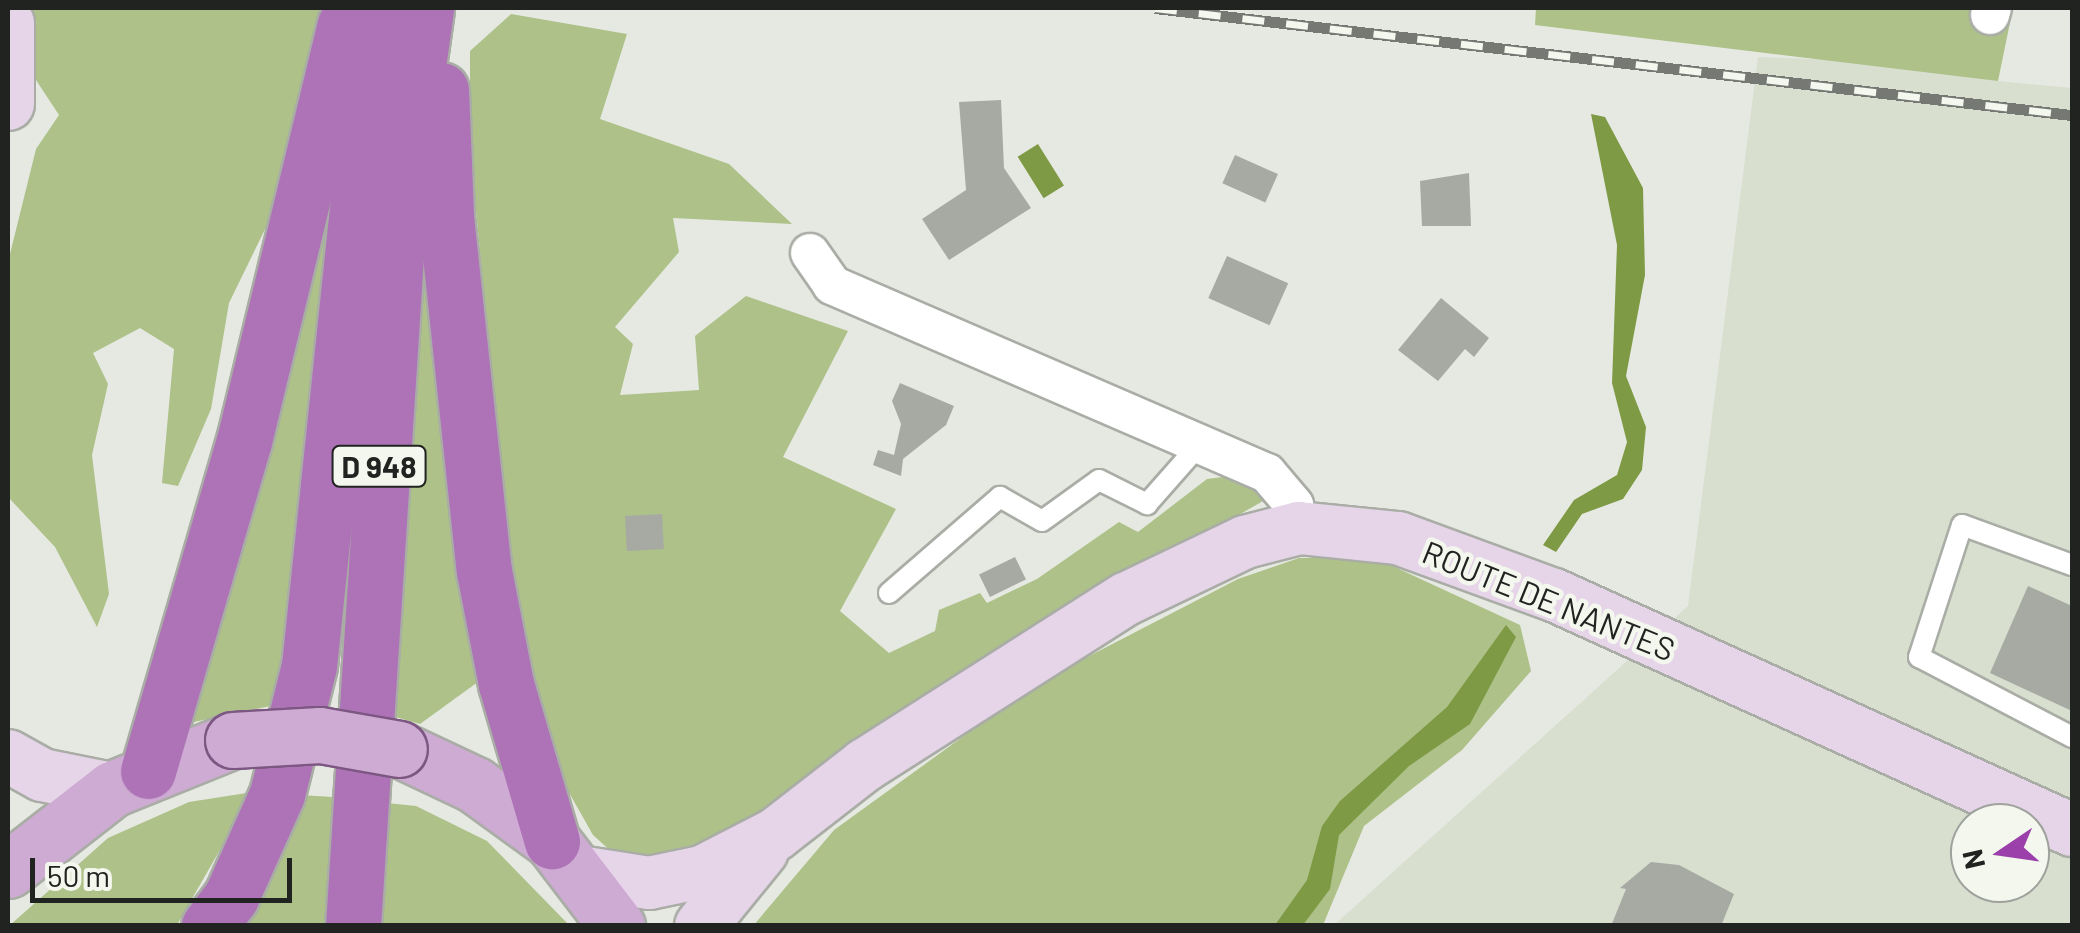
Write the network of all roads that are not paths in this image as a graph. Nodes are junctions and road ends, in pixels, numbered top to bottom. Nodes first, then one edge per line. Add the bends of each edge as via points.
1 (349, 8) edge
2 (378, 8) edge
3 (426, 8) edge
4 (446, 8) edge
5 (8, 23) edge
6 (8, 104) edge
7 (810, 252) dead end
8 (1199, 445) junction
9 (1299, 528) junction
10 (2072, 565) edge
11 (889, 592) dead end
12 (2072, 738) edge
13 (8, 756) edge
14 (130, 780) junction
15 (2072, 830) edge
16 (776, 834) junction
17 (565, 857) junction
18 (8, 870) edge
19 (209, 926) edge
20 (353, 926) edge
21 (617, 926) edge
22 (701, 926) edge

1 - 14 highway via 244,442
2 - 19 highway, D 948 via 309,666 277,794 231,896
3 - 20 highway, D 948 via 400,194
4 - 17 highway via 440,122 446,218 484,571 506,684
5 - 6 main road
7 - 8 street via 832,284
8 - 9 street via 1267,474 1294,505
8 - 11 lane via 1147,504 1100,480 1042,521 1000,497
9 - 15 main road, ROUTE DE NANTES via 1398,538 1554,595
9 - 16 main road, ROUTE DE NANTES via 1231,548 1126,599 865,765
10 - 12 lane via 1962,525 1919,657
13 - 14 main road via 42,775
14 - 17 main road, bridge via 232,740 320,735 399,750 475,785
14 - 18 main road
16 - 17 main road, ROUTE DE NANTES via 702,872 649,884
16 - 22 main road, ROUTE DE NANTES
17 - 21 main road

